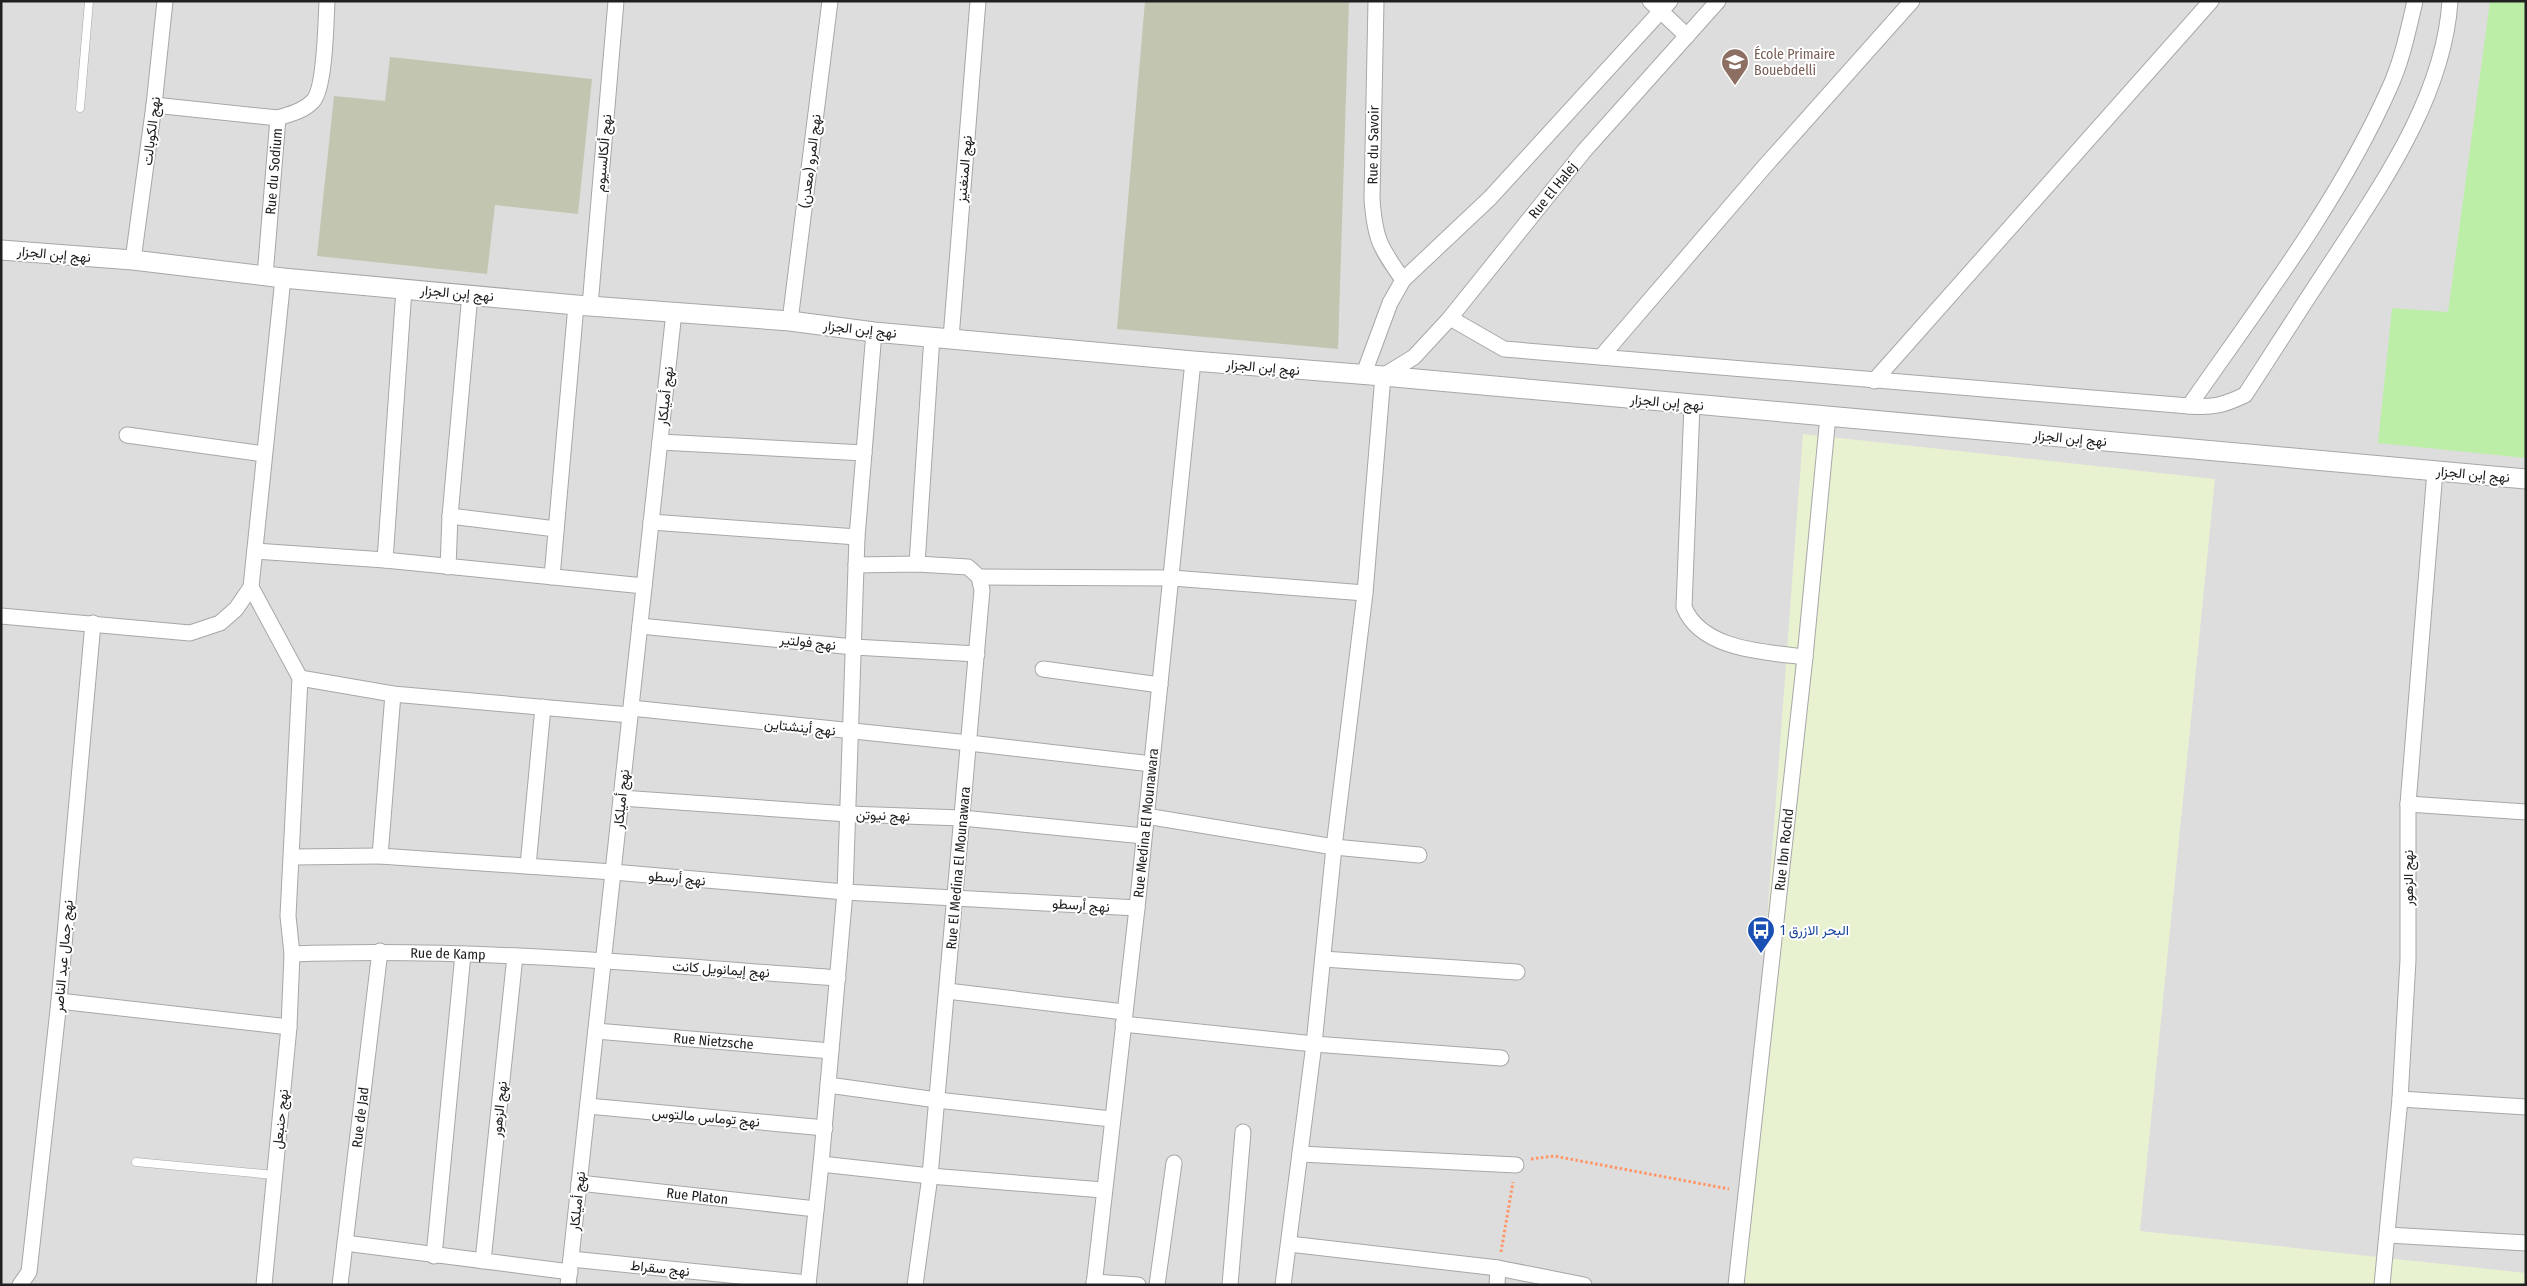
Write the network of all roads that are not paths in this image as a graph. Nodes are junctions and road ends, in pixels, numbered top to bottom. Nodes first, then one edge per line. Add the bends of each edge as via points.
1 (89, 1) edge
2 (165, 1) edge
3 (327, 1) edge
4 (616, 1) edge
5 (830, 1) edge
6 (978, 1) edge
7 (1376, 1) edge
8 (1718, 1) edge
9 (1912, 1) edge
10 (2211, 1) edge
11 (2415, 1) edge
12 (2450, 1) edge
13 (1660, 4) edge
14 (1687, 36) junction
15 (154, 105) junction
16 (80, 108) dead end
17 (278, 118) junction
18 (1, 250) edge
19 (133, 260) junction
20 (274, 277) junction
21 (1403, 280) junction
22 (404, 289) junction
23 (470, 294) junction
24 (583, 305) junction
25 (674, 312) junction
26 (1450, 318) junction
27 (790, 321) junction
28 (874, 332) junction
29 (942, 337) junction
30 (1601, 357) junction
31 (1193, 361) junction
32 (1363, 376) junction
33 (1383, 376) junction
34 (1874, 381) junction
35 (1692, 405) junction
36 (2189, 406) junction
37 (1828, 416) junction
38 (127, 435) dead end
39 (660, 442) junction
40 (864, 453) junction
41 (264, 454) junction
42 (2435, 471) junction
43 (2526, 480) edge
44 (450, 516) junction
45 (651, 522) junction
46 (556, 530) junction
47 (857, 536) junction
48 (255, 551) junction
49 (385, 560) junction
50 (917, 564) junction
51 (856, 565) junction
52 (448, 567) junction
53 (552, 577) junction
54 (979, 577) junction
55 (1172, 578) junction
56 (644, 586) junction
57 (251, 587) junction
58 (1366, 593) junction
59 (1, 616) edge
60 (92, 623) junction
61 (640, 626) junction
62 (854, 647) junction
63 (977, 654) junction
64 (1805, 657) junction
65 (1043, 669) dead end
66 (300, 678) junction
67 (1160, 685) junction
68 (393, 694) junction
69 (543, 707) junction
70 (630, 712) junction
71 (852, 732) junction
72 (969, 743) junction
73 (1152, 764) junction
74 (621, 798) junction
75 (2408, 804) junction
76 (2526, 812) edge
77 (848, 814) junction
78 (1146, 816) junction
79 (962, 818) junction
80 (1144, 836) junction
81 (1334, 847) junction
82 (1419, 855) dead end
83 (380, 856) junction
84 (293, 857) junction
85 (528, 866) junction
86 (613, 872) junction
87 (844, 892) junction
88 (955, 897) junction
89 (1137, 908) junction
90 (380, 950) junction
91 (292, 954) junction
92 (463, 954) junction
93 (515, 956) junction
94 (1323, 959) junction
95 (604, 961) junction
96 (1516, 972) dead end
97 (838, 978) junction
98 (946, 991) junction
99 (59, 1001) junction
100 (1123, 1018) junction
101 (289, 1027) junction
102 (596, 1031) junction
103 (1314, 1044) junction
104 (831, 1050) junction
105 (1501, 1058) dead end
106 (828, 1085) junction
107 (2400, 1099) junction
108 (937, 1100) junction
109 (588, 1106) junction
110 (2526, 1107) edge
111 (1111, 1119) junction
112 (825, 1128) junction
113 (1243, 1132) dead end
114 (1300, 1154) junction
115 (136, 1162) dead end
116 (1174, 1163) dead end
117 (821, 1164) junction
118 (1516, 1165) road end
119 (274, 1174) junction
120 (930, 1176) junction
121 (579, 1183) junction
122 (1103, 1190) junction
123 (816, 1209) junction
124 (2388, 1236) junction
125 (345, 1243) junction
126 (2526, 1243) edge
127 (1289, 1244) junction
128 (434, 1256) junction
129 (483, 1262) junction
130 (1498, 1268) junction
131 (570, 1272) edge
132 (1094, 1283) edge
133 (808, 1284) edge
134 (20, 1285) edge
135 (264, 1285) edge
136 (340, 1285) edge
137 (915, 1285) edge
138 (1138, 1285) edge
139 (1157, 1285) edge
140 (1230, 1285) edge
141 (1284, 1285) edge
142 (1497, 1285) edge
143 (1584, 1285) edge
144 (1736, 1285) edge
145 (2382, 1285) edge

1 - 16 lane
2 - 15 street, نهج الكوبالت
3 - 17 street, Rue du Sodium via 320,86 316,99 306,108
4 - 24 street, نهج ألكالسيوم
5 - 27 street, نهج المرو (معدن)
6 - 29 street, نهج المنغنيز
7 - 21 street, Rue du Savoir via 1374,226 1380,246
8 - 14 street, Rue El Halej
9 - 30 street
10 - 34 street
11 - 36 street via 2406,41 2390,87 2360,148 2310,230
12 - 36 street via 2443,47 2426,94 2404,143 2354,227 2245,395 2210,408
13 - 14 street
13 - 21 street via 1490,198
14 - 26 street, Rue El Halej via 1584,151
15 - 17 street
15 - 19 street, نهج الكوبالت
17 - 20 street, Rue du Sodium
18 - 19 street, نهج إبن الجزار
19 - 20 street, نهج إبن الجزار
20 - 22 street, نهج إبن الجزار
20 - 41 street, Rue du Sodium
21 - 32 street via 1390,302
22 - 23 street, نهج إبن الجزار
22 - 49 street
23 - 24 street, نهج إبن الجزار
23 - 44 street
24 - 25 street, نهج إبن الجزار
24 - 46 street, نهج ألكالسيوم
25 - 27 street, نهج إبن الجزار
25 - 39 street, نهج أميلكار
26 - 30 street via 1504,349
26 - 33 street, Rue El Halej via 1414,357
27 - 28 street, نهج إبن الجزار
28 - 29 street, نهج إبن الجزار
28 - 40 street
29 - 31 street, نهج إبن الجزار
29 - 50 street, نهج المنغنيز
30 - 34 street
31 - 32 street, نهج إبن الجزار
31 - 55 street, Rue Medina El Mounawara
32 - 33 street, نهج إبن الجزار
33 - 35 street, نهج إبن الجزار
33 - 58 street
34 - 36 street
35 - 37 street, نهج إبن الجزار
35 - 64 street via 1684,607 1688,618 1704,633 1730,644
37 - 42 street, نهج إبن الجزار
37 - 64 street, Rue Ibn Rochd
38 - 41 street
39 - 40 street
39 - 45 street, نهج أميلكار
40 - 47 street
41 - 48 street, Rue du Sodium
42 - 43 street, نهج إبن الجزار
42 - 75 street, نهج الزهور
44 - 46 street
44 - 52 street
45 - 47 street
45 - 56 street, نهج أميلكار
46 - 53 street, نهج ألكالسيوم
47 - 51 street
48 - 49 street
48 - 57 street, Rue du Sodium
49 - 52 street
50 - 51 street
50 - 54 street via 968,566
51 - 62 street
52 - 53 street
53 - 56 street
54 - 55 street
54 - 63 street, Rue El Medina El Mounawara via 982,590
55 - 58 street
55 - 67 street, Rue Medina El Mounawara
56 - 61 street, نهج أميلكار
57 - 60 street via 236,609 220,622 190,633
57 - 66 street
58 - 81 street
59 - 60 street
60 - 99 street, نهج جمال عبد الناصر
61 - 62 street, نهج فولتير
61 - 70 street, نهج أميلكار
62 - 63 street, نهج فولتير
62 - 71 street
63 - 72 street, Rue El Medina El Mounawara
64 - 144 street, Rue Ibn Rochd
65 - 67 street
66 - 68 street, نهج أينشتاين
66 - 84 street, نهج حنبعل
67 - 73 street, Rue Medina El Mounawara
68 - 69 street, نهج أينشتاين
68 - 83 street
69 - 70 street, نهج أينشتاين
69 - 85 street
70 - 71 street, نهج أينشتاين
70 - 74 street, نهج أميلكار
71 - 72 street, نهج أينشتاين
71 - 77 street
72 - 73 street, نهج أينشتاين
72 - 79 street, Rue El Medina El Mounawara
73 - 78 street, Rue Medina El Mounawara
74 - 77 street, نهج نيوتن
74 - 86 street, نهج أميلكار
75 - 76 street
75 - 107 street, نهج الزهور via 2408,960
77 - 79 street, نهج نيوتن
77 - 87 street
78 - 80 street, Rue Medina El Mounawara
78 - 81 street
79 - 80 street, نهج نيوتن
79 - 88 street, Rue El Medina El Mounawara
80 - 89 street, Rue Medina El Mounawara
81 - 82 street
81 - 94 street
83 - 84 street, نهج أرسطو
83 - 85 street, نهج أرسطو
84 - 91 street, نهج حنبعل via 288,916
85 - 86 street, نهج أرسطو
86 - 87 street, نهج أرسطو
86 - 95 street, نهج أميلكار
87 - 88 street, نهج أرسطو
87 - 97 street
88 - 89 street, نهج أرسطو
88 - 98 street, Rue El Medina El Mounawara
89 - 100 street, Rue Medina El Mounawara
90 - 91 street, Rue de Kamp
90 - 92 street, Rue de Kamp
90 - 125 street, Rue de Jad
91 - 101 street, نهج حنبعل
92 - 93 street, Rue de Kamp
92 - 128 street
93 - 95 street, Rue de Kamp
93 - 129 street, نهج الزهور
94 - 96 street
94 - 103 street
95 - 97 street, نهج إيمانويل كانت
95 - 102 street, نهج أميلكار
97 - 104 street
98 - 100 street
98 - 108 street, Rue El Medina El Mounawara
99 - 101 street
99 - 134 street, نهج جمال عبد الناصر via 29,1272
100 - 103 street
100 - 111 street, Rue Medina El Mounawara
101 - 119 street, نهج حنبعل
102 - 104 street, Rue Nietzsche
102 - 109 street, نهج أميلكار
103 - 105 street
103 - 114 street
104 - 106 street
106 - 108 street
106 - 112 street
107 - 110 street
107 - 124 street, نهج الزهور
108 - 111 street
108 - 120 street, Rue El Medina El Mounawara
109 - 112 street, نهج توماس مالتوس
109 - 121 street, نهج أميلكار
111 - 122 street, Rue Medina El Mounawara
112 - 117 street
113 - 140 street
114 - 118 street
114 - 127 street
115 - 119 lane
116 - 139 street
117 - 120 street
117 - 123 street
119 - 135 street, نهج حنبعل
120 - 122 street
120 - 137 street, Rue El Medina El Mounawara
121 - 123 street, Rue Platon
121 - 131 street, نهج أميلكار
122 - 132 street, Rue Medina El Mounawara
123 - 133 street
124 - 126 street
124 - 145 street, نهج الزهور
125 - 128 street, نهج سقراط
125 - 136 street, Rue de Jad
127 - 130 street
127 - 141 street
128 - 129 street, نهج سقراط
129 - 131 street, نهج سقراط
130 - 142 street
130 - 143 street
131 - 133 street, نهج سقراط
132 - 138 street

